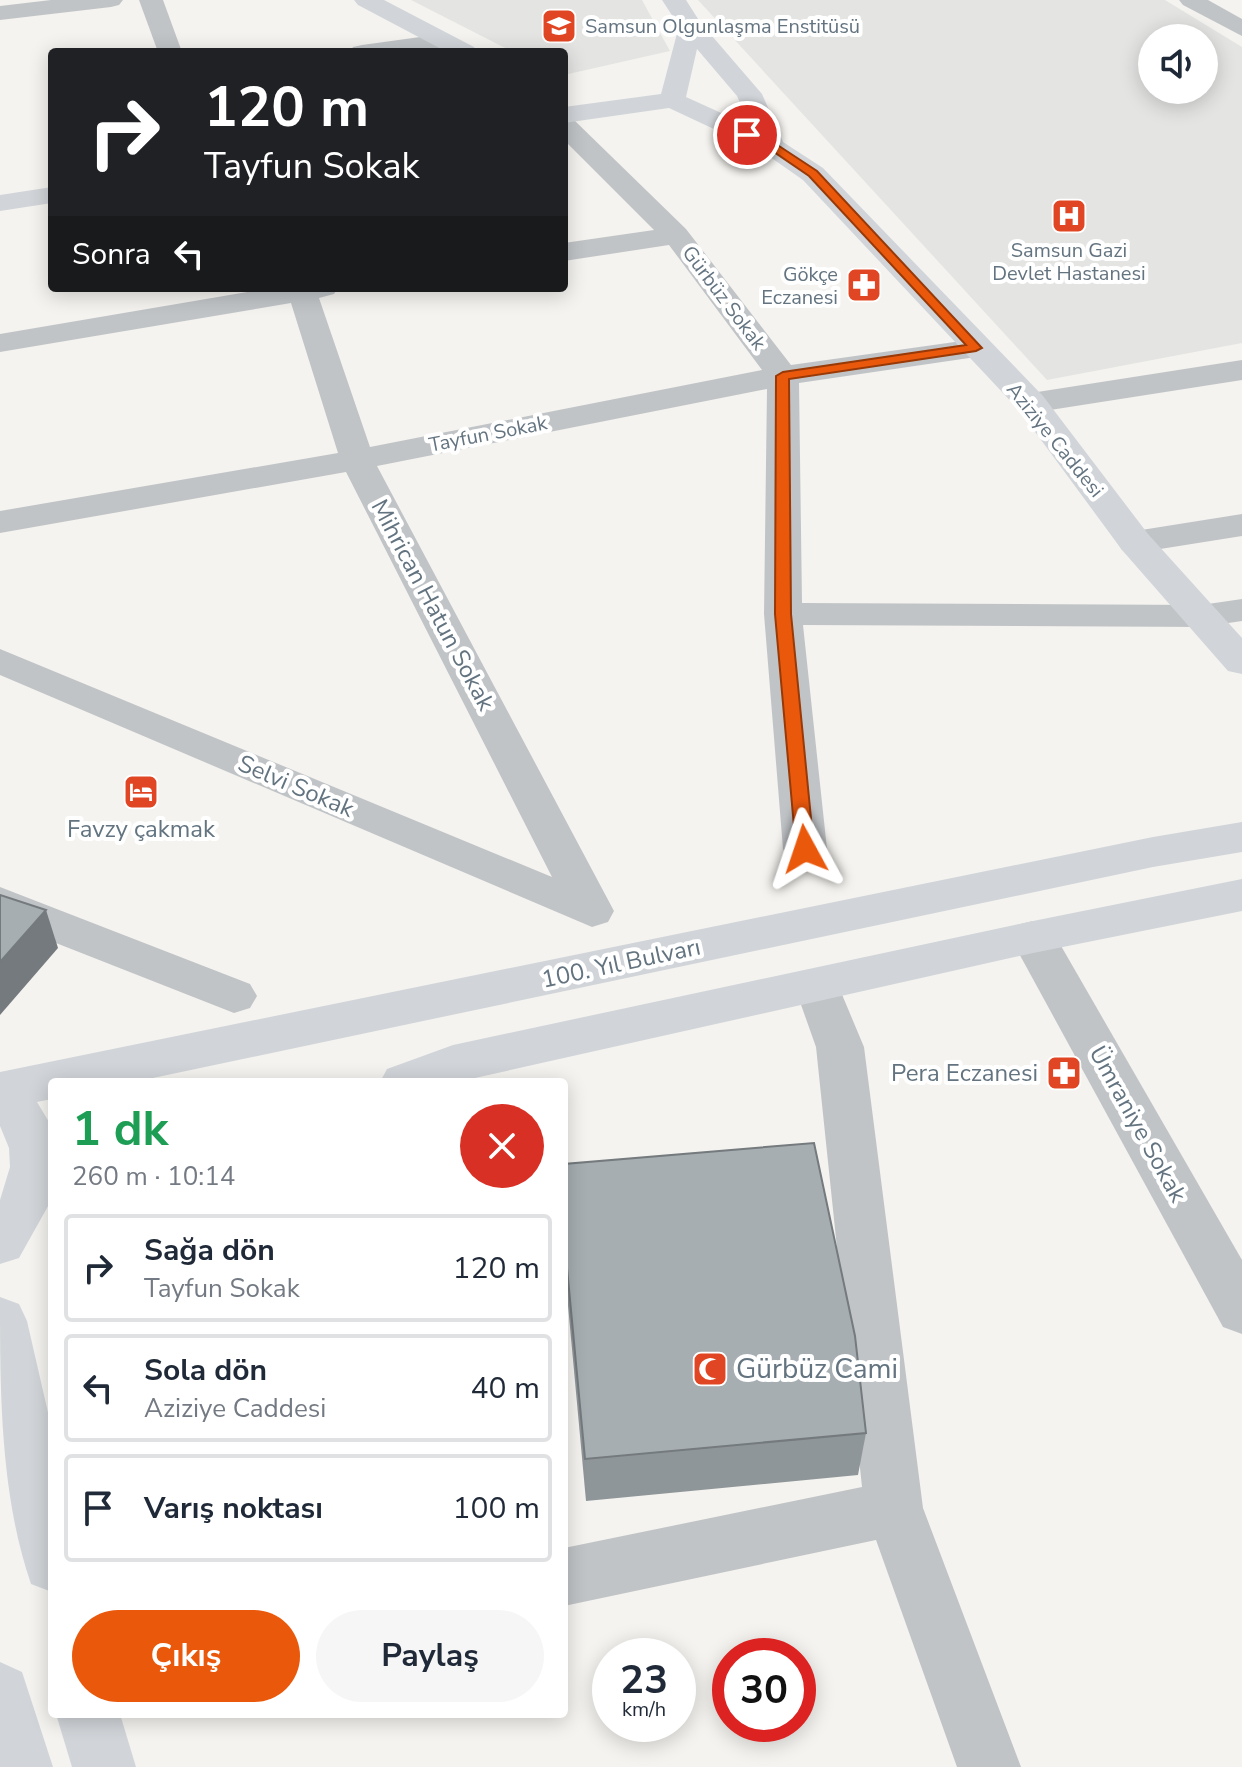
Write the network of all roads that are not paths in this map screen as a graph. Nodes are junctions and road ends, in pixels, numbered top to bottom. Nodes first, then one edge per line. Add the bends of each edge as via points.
1 (111, 0) edge
2 (151, 0) edge
3 (366, 0) edge
4 (674, 0) edge
5 (1191, 0) edge
6 (0, 13) edge
7 (691, 26) junction
8 (1242, 29) edge
9 (442, 41) junction
10 (169, 48) edge
11 (391, 48) edge
12 (457, 48) edge
13 (672, 100) junction
14 (578, 118) edge
15 (772, 146) junction
16 (48, 196) edge
17 (0, 203) edge
18 (676, 235) junction
19 (568, 251) edge
20 (292, 292) edge
21 (310, 292) edge
22 (0, 343) edge
23 (976, 348) junction
24 (1242, 370) edge
25 (783, 376) junction
26 (1031, 403) junction
27 (357, 460) junction
28 (0, 522) edge
29 (1242, 525) edge
30 (1135, 542) junction
31 (1242, 610) edge
32 (783, 614) junction
33 (1201, 616) junction
34 (0, 661) edge
35 (1242, 662) edge
36 (1242, 837) edge
37 (805, 849) dead end
38 (1242, 895) edge
39 (0, 903) edge
40 (592, 911) joint
41 (1033, 937) junction
42 (817, 985) junction
43 (234, 996) dead end
44 (76, 1078) edge
45 (415, 1078) edge
46 (48, 1084) edge
47 (0, 1094) edge
48 (24, 1223) edge
49 (1242, 1310) edge
50 (0, 1321) edge
51 (894, 1508) junction
52 (48, 1544) edge
53 (568, 1576) edge
54 (0, 1694) edge
55 (89, 1718) edge
56 (21, 1767) edge
57 (104, 1767) edge
58 (989, 1767) edge

1 - 6 street
2 - 10 street
3 - 9 main road
4 - 7 main road
5 - 8 street
7 - 13 main road
7 - 15 main road via 749,94
9 - 11 street
9 - 12 main road
13 - 14 main road
13 - 15 main road, Aziziye Caddesi
14 - 18 street, Gürbüz Sokak
15 - 23 main road, Aziziye Caddesi via 813,174
16 - 17 main road
18 - 19 street
18 - 25 street, Gürbüz Sokak
20 - 22 street
21 - 27 street, Mihrican Hatun Sokak
23 - 25 street, Tayfun Sokak
23 - 26 main road, Aziziye Caddesi
24 - 26 street
25 - 27 street, Tayfun Sokak
25 - 32 street, Gürbüz Sokak
26 - 30 main road, Aziziye Caddesi
27 - 28 street, Tayfun Sokak
27 - 40 street, Mihrican Hatun Sokak
29 - 30 street
30 - 33 main road, Aziziye Caddesi
31 - 33 street
32 - 33 street
32 - 37 street, Gürbüz Sokak
33 - 35 main road, Aziziye Caddesi
34 - 40 street, Selvi Sokak
36 - 44 main road, 100. Yıl Bulvarı
38 - 41 main road
39 - 43 street
41 - 42 main road
41 - 49 street, Ümraniye Sokak
42 - 45 main road via 453,1064
42 - 51 street via 840,1047
46 - 47 main road, 100. Yıl Bulvarı
47 - 48 main road via 18,1110 34,1142 34,1179
50 - 52 main road
51 - 53 street
51 - 58 street
54 - 56 main road
55 - 57 main road

